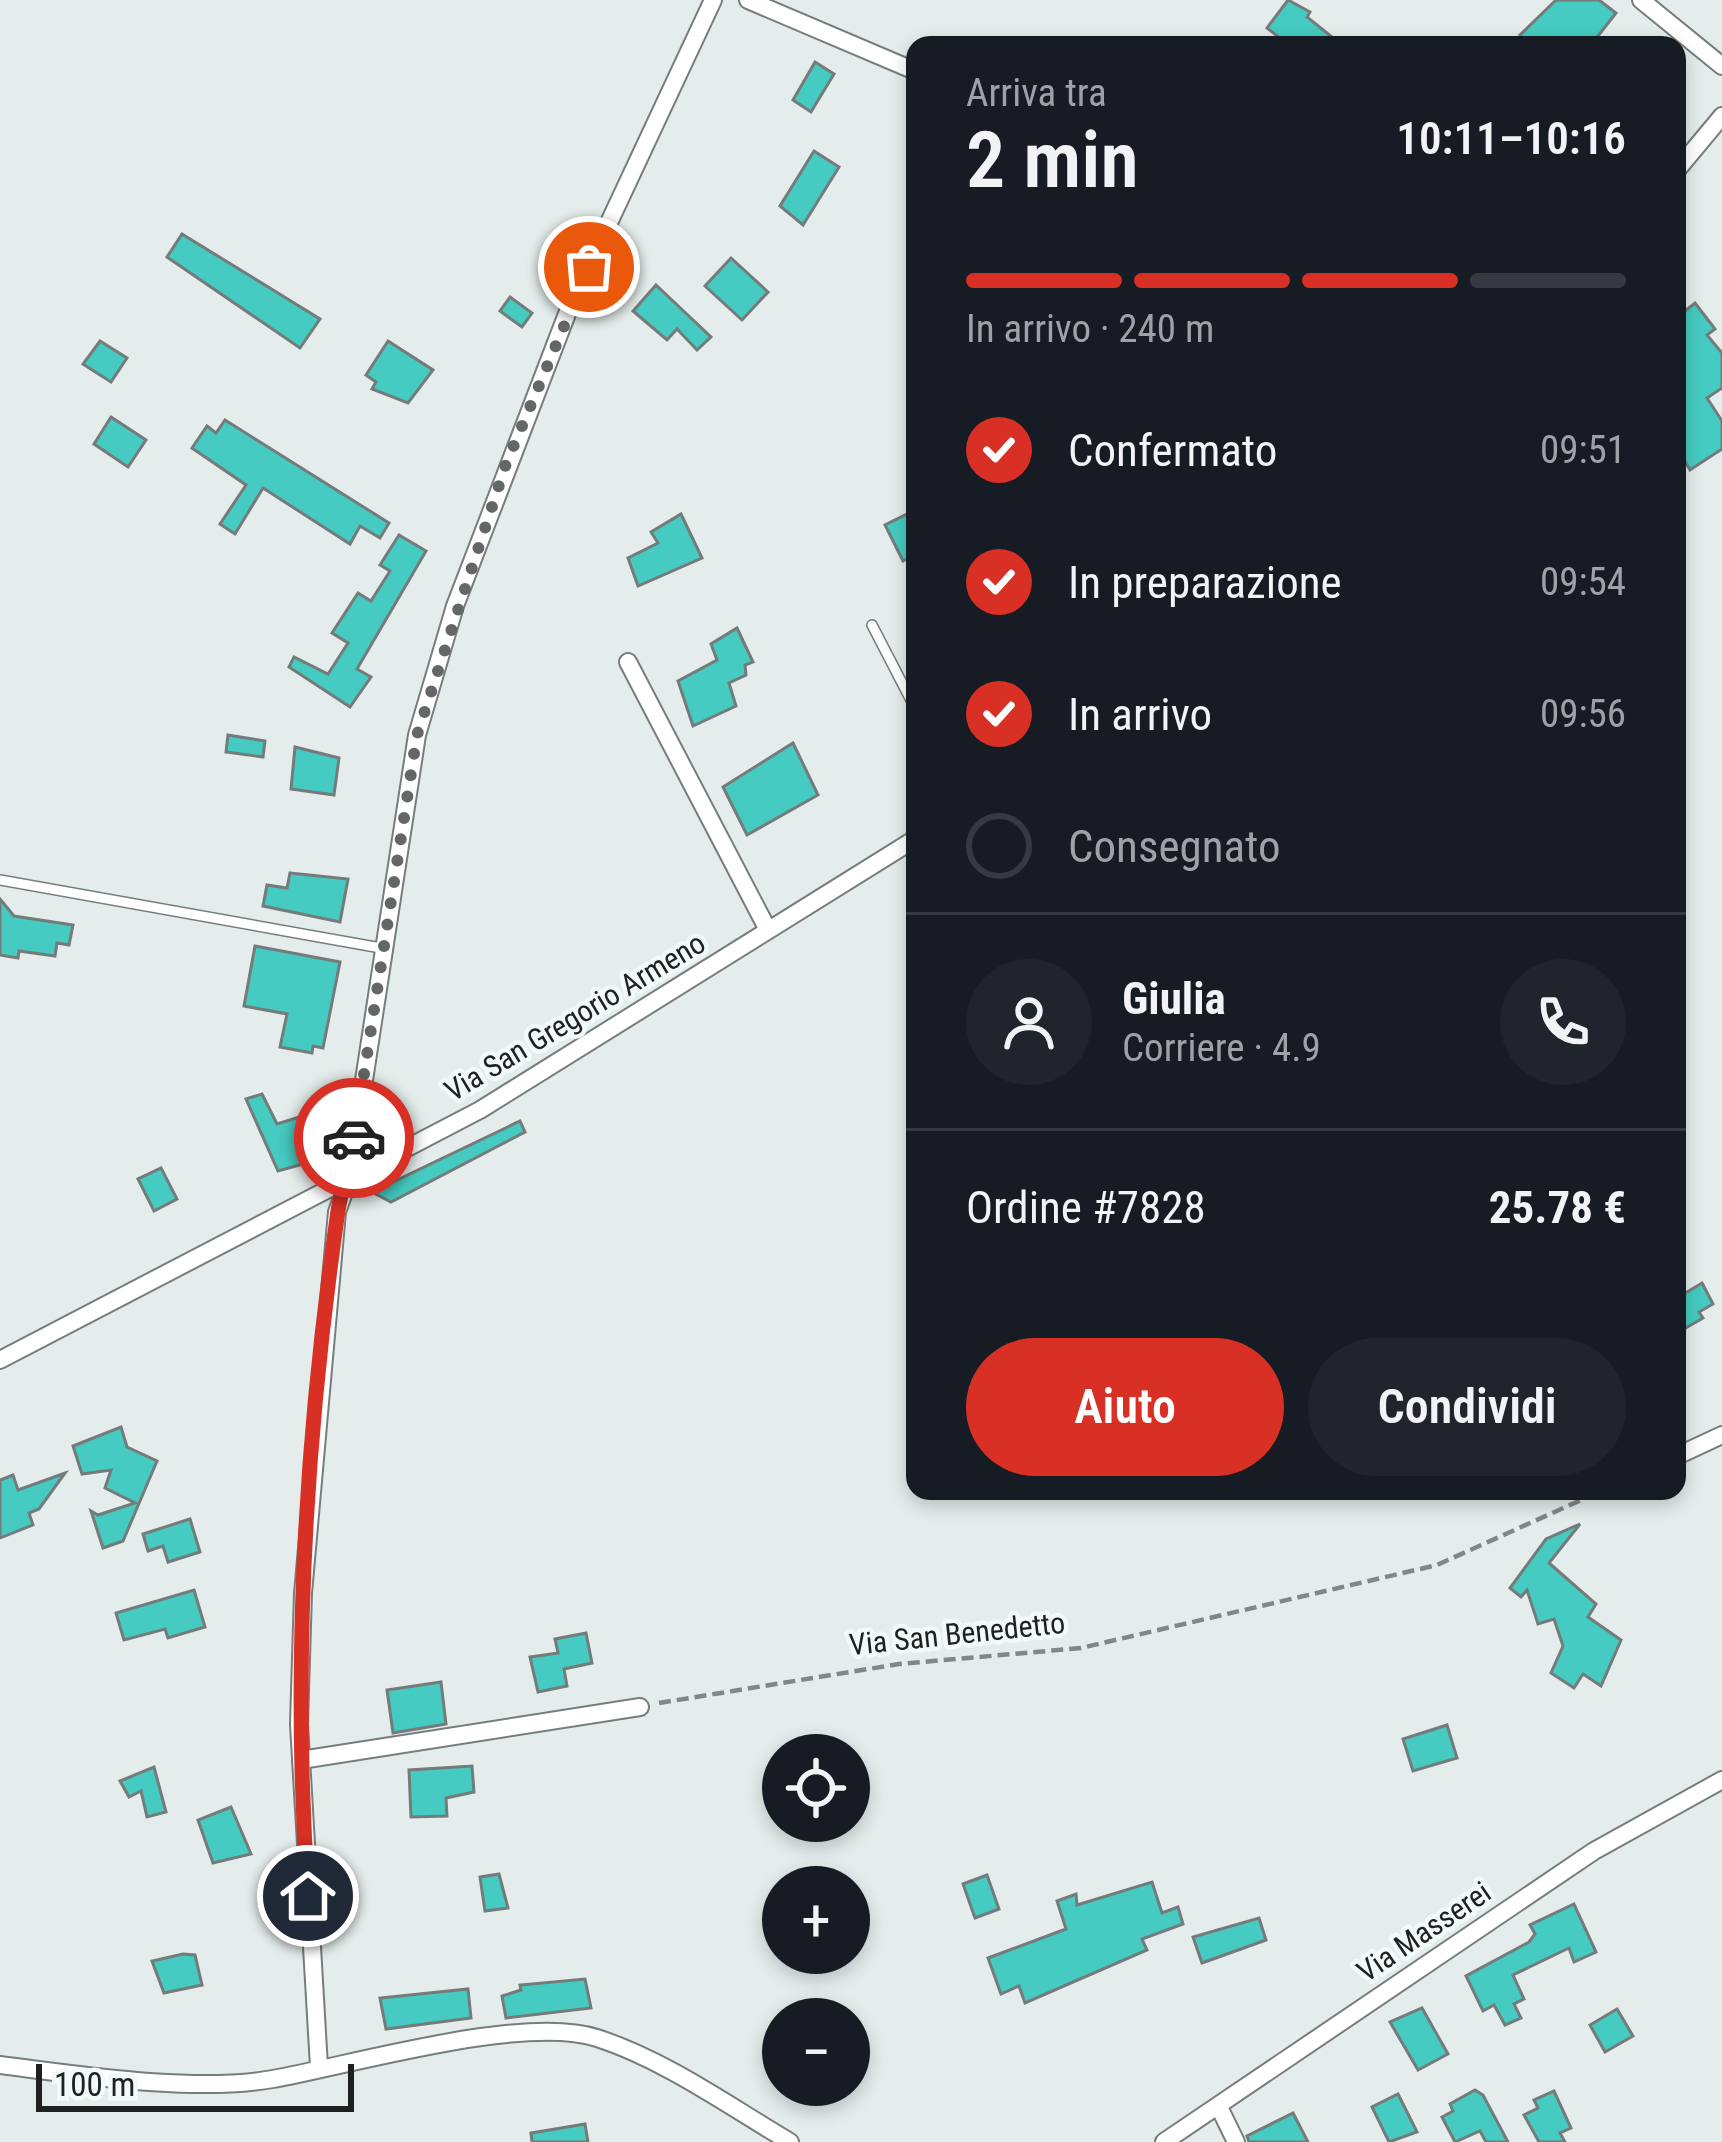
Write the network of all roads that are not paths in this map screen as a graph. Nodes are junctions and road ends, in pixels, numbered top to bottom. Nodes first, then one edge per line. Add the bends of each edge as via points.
1 (713, 0) edge
2 (748, 0) edge
3 (1641, 0) edge
4 (1686, 36) edge
5 (1686, 36) edge
6 (1722, 65) edge
7 (906, 66) edge
8 (1722, 116) edge
9 (1686, 159) edge
10 (872, 625) dead end
11 (628, 662) dead end
12 (906, 691) edge
13 (906, 845) edge
14 (0, 880) edge
15 (769, 930) junction
16 (381, 948) junction
17 (349, 1178) junction
18 (0, 1360) edge
19 (1722, 1435) edge
20 (1686, 1452) edge
21 (640, 1707) road end
22 (301, 1760) junction
23 (1722, 1780) edge
24 (0, 2065) edge
25 (319, 2067) junction
26 (1219, 2108) junction
27 (790, 2142) edge
28 (1164, 2142) edge
29 (1236, 2142) edge

1 - 16 street via 569,306 455,606 417,735
2 - 7 street
3 - 4 street
5 - 6 street
8 - 9 street
10 - 12 lane
11 - 15 street
13 - 15 street, Via San Gregorio Armeno
14 - 16 lane
15 - 17 street, Via San Gregorio Armeno via 480,1110
16 - 17 street
17 - 18 street, Via San Gregorio Armeno
17 - 22 street via 337,1212 303,1593
19 - 20 street
21 - 22 street
22 - 25 street
23 - 26 street, Via Masserei via 1594,1851
24 - 25 street via 234,2082
25 - 27 street via 543,2033 595,2037
26 - 28 street, Via Masserei
26 - 29 street

